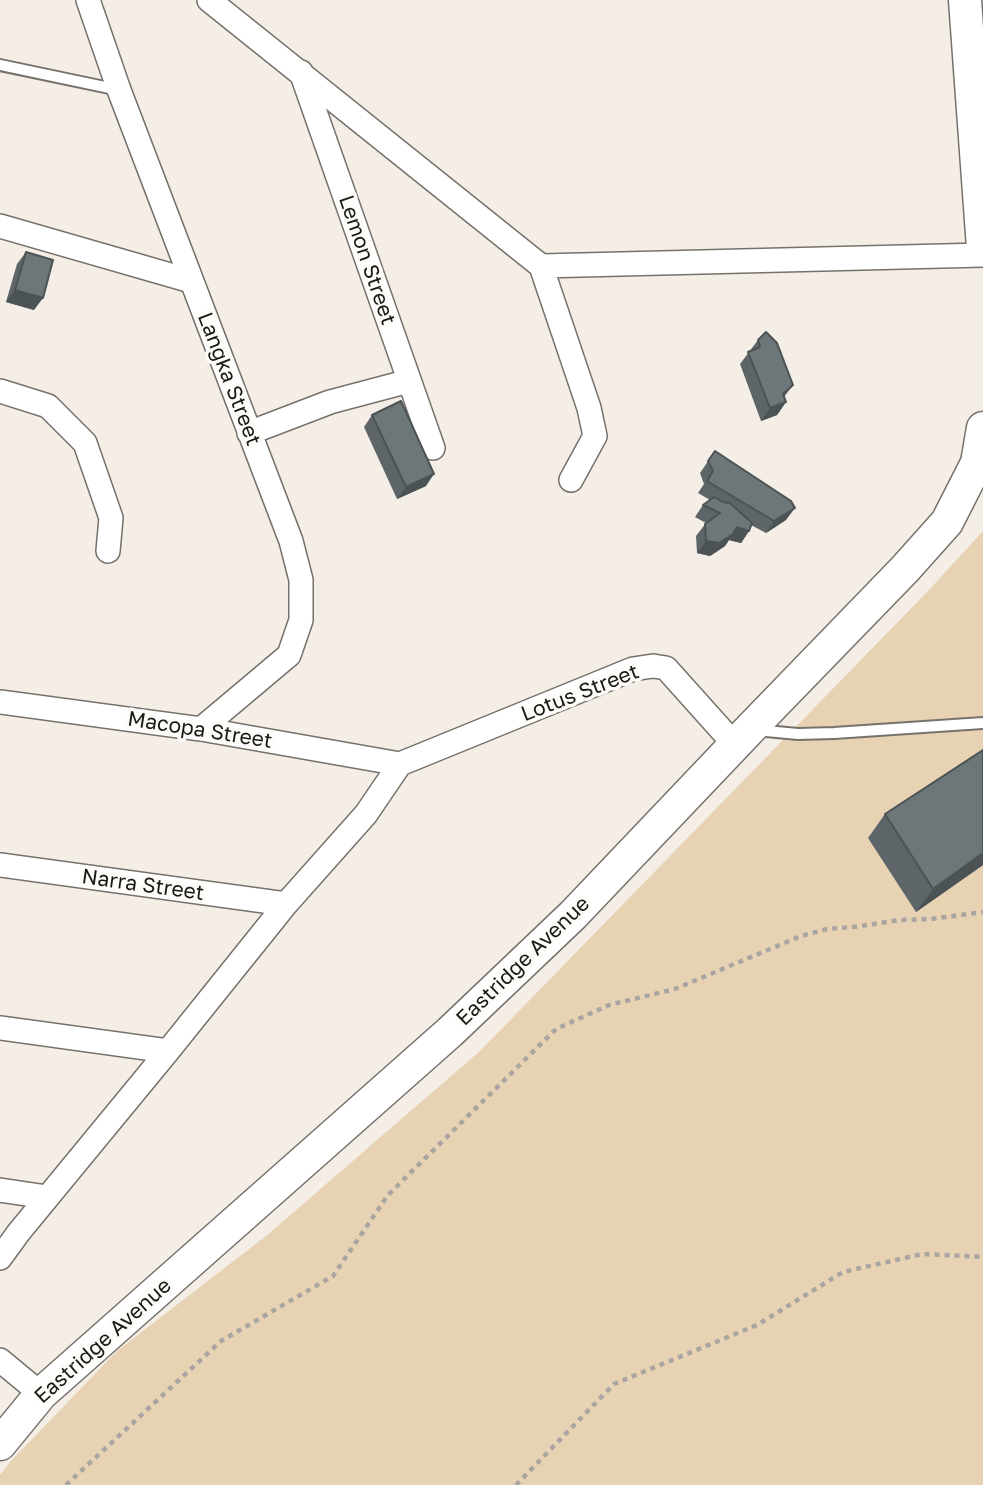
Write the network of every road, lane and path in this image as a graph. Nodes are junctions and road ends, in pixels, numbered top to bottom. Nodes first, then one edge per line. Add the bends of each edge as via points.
1 (88, 0) edge
2 (209, 0) edge
3 (965, 0) edge
4 (0, 65) edge
5 (301, 72) junction
6 (118, 90) junction
7 (0, 226) edge
8 (983, 248) edge
9 (983, 255) edge
10 (541, 266) junction
11 (191, 281) junction
12 (409, 381) junction
13 (0, 391) edge
14 (983, 428) edge
15 (250, 433) junction
16 (433, 448) dead end
17 (571, 480) dead end
18 (108, 551) dead end
19 (0, 702) edge
20 (983, 723) edge
21 (201, 729) junction
22 (742, 737) junction
23 (400, 764) junction
24 (0, 865) edge
25 (286, 904) junction
26 (983, 912) edge
27 (0, 1028) edge
28 (167, 1051) junction
29 (0, 1190) edge
30 (47, 1197) junction
31 (0, 1258) edge
32 (983, 1258) edge
33 (0, 1360) edge
34 (41, 1394) junction
35 (0, 1444) edge
36 (66, 1485) edge
37 (516, 1485) edge

1 - 6 street, Langka Street
2 - 5 street
3 - 8 street
4 - 6 lane
5 - 10 street
5 - 12 street, Lemon Street
6 - 11 street, Langka Street
7 - 11 street
9 - 10 street
10 - 17 street via 595,436
11 - 15 street, Langka Street
12 - 15 street via 330,402
12 - 16 street, Lemon Street
13 - 18 street via 48,406 85,443 111,518
14 - 22 street, Eastridge Avenue via 977,463 947,522
15 - 21 street, Langka Street via 291,541 301,580 301,620 289,655
19 - 21 street, Macopa Street
20 - 22 lane
21 - 23 street, Macopa Street
22 - 23 street, Lotus Street via 666,668 653,666 634,669
22 - 34 street, Eastridge Avenue via 573,915 450,1032
23 - 25 street via 366,814
24 - 25 street, Narra Street
25 - 28 street
26 - 36 path via 827,929 801,936 675,989 609,1005 556,1029 388,1195 333,1276 221,1340
27 - 28 street
28 - 30 street
29 - 30 street
30 - 31 street
32 - 37 path via 922,1254 843,1272 757,1325 614,1384
33 - 34 street
34 - 35 street, Eastridge Avenue

